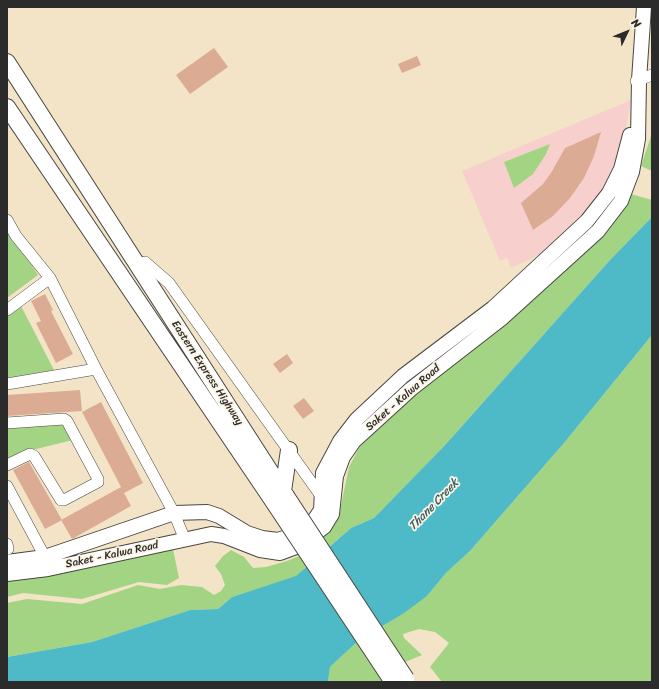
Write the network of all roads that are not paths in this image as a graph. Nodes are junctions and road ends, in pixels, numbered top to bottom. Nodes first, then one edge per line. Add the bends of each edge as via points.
1 (636, 7) edge
2 (644, 7) edge
3 (7, 62) edge
4 (642, 79) edge
5 (7, 107) edge
6 (7, 220) edge
7 (137, 264) junction
8 (50, 278) junction
9 (7, 310) edge
10 (96, 369) junction
11 (7, 384) edge
12 (7, 422) edge
13 (289, 450) junction
14 (7, 465) edge
15 (8, 491) edge
16 (281, 497) junction
17 (329, 501) junction
18 (174, 513) junction
19 (185, 540) junction
20 (7, 552) edge
21 (45, 557) junction
22 (7, 574) edge
23 (403, 681) edge

1 - 4 main road, Saket - Kalwa Road
2 - 4 main road, Saket - Kalwa Road
3 - 7 highway, Eastern Express Highway
4 - 17 main road, Saket - Kalwa Road via 635,100 626,170 609,193 587,221 488,320 403,376 357,419 340,441 338,455 324,473
5 - 16 highway, Eastern Express Highway
6 - 8 street via 16,236
7 - 13 street via 145,262 169,283
7 - 16 highway, Eastern Express Highway
8 - 9 street
8 - 10 street
10 - 11 street
10 - 18 street
12 - 14 street via 64,419 98,482 61,500 34,456 30,454
13 - 16 highway
13 - 17 street
15 - 21 street
16 - 23 highway, Eastern Express Highway, bridge
17 - 18 main road, Saket - Kalwa Road via 315,519 293,535 278,540 247,533 219,516 207,512
17 - 19 main road, Saket - Kalwa Road via 332,514 324,527 299,546 280,553 260,550 212,534
18 - 19 street
18 - 21 main road, Saket - Kalwa Road
19 - 22 main road, Saket - Kalwa Road via 48,569
20 - 21 main road, Saket - Kalwa Road

